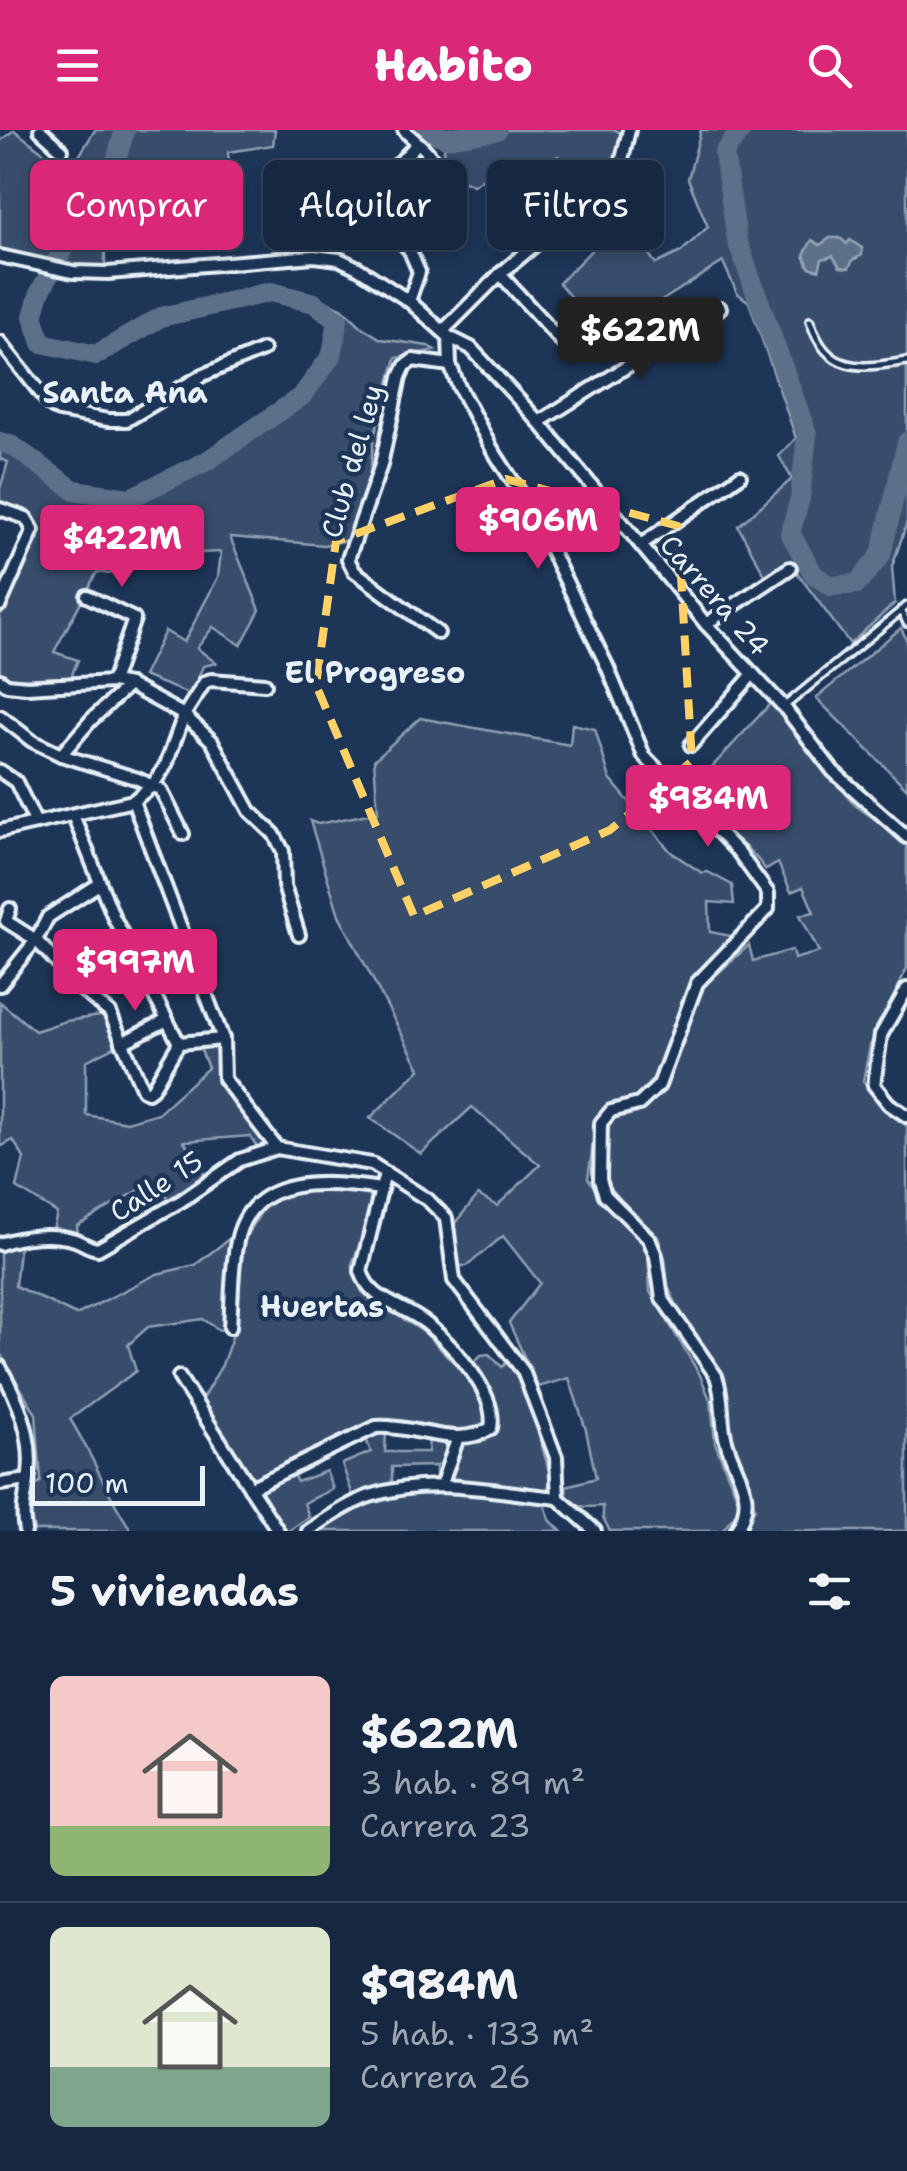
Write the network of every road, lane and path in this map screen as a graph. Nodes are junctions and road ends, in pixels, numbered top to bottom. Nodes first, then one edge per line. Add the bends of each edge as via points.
1 (40, 130) edge
2 (404, 130) edge
3 (629, 130) edge
4 (417, 144) junction
5 (62, 150) dead end
6 (402, 160) edge
7 (0, 256) edge
8 (500, 274) junction
9 (409, 301) junction
10 (720, 308) dead end
11 (810, 320) dead end
12 (447, 334) junction
13 (0, 342) edge
14 (258, 352) dead end
15 (572, 353) dead end
16 (907, 361) edge
17 (450, 365) junction
18 (538, 422) junction
19 (740, 476) dead end
20 (0, 509) edge
21 (642, 544) junction
22 (0, 568) edge
23 (790, 568) dead end
24 (16, 573) junction
25 (87, 596) dead end
26 (0, 603) edge
27 (904, 608) edge
28 (907, 623) edge
29 (706, 624) junction
30 (438, 633) dead end
31 (753, 674) junction
32 (0, 680) edge
33 (112, 682) junction
34 (265, 684) dead end
35 (129, 686) junction
36 (784, 707) junction
37 (184, 715) junction
38 (0, 716) edge
39 (691, 745) dead end
40 (61, 755) junction
41 (0, 771) edge
42 (153, 785) junction
43 (133, 801) junction
44 (73, 815) junction
45 (36, 824) junction
46 (0, 831) edge
47 (183, 834) dead end
48 (907, 837) edge
49 (98, 884) junction
50 (10, 909) dead end
51 (298, 936) dead end
52 (36, 940) junction
53 (0, 985) edge
54 (907, 989) edge
55 (167, 1020) junction
56 (223, 1039) junction
57 (122, 1044) junction
58 (179, 1044) junction
59 (907, 1116) edge
60 (277, 1148) junction
61 (385, 1173) junction
62 (380, 1189) junction
63 (0, 1244) edge
64 (230, 1327) dead end
65 (0, 1366) edge
66 (179, 1377) dead end
67 (458, 1437) junction
68 (28, 1480) junction
69 (0, 1484) edge
70 (441, 1486) junction
71 (250, 1488) junction
72 (558, 1498) junction
73 (25, 1531) edge
74 (278, 1531) edge
75 (308, 1531) edge
76 (595, 1531) edge
77 (736, 1531) edge

1 - 5 street
2 - 4 street
3 - 8 street via 619,172 608,186
4 - 6 street
4 - 9 street via 438,169 399,238 419,272
7 - 9 street, Carrera 24 via 108,273 314,256 339,259
8 - 12 street
8 - 15 street
9 - 12 street, Carrera 24
10 - 18 street
11 - 16 lane via 833,360 854,366
12 - 17 street
12 - 18 street, Carrera 24 via 471,348
13 - 14 street via 50,406 108,420 127,420
17 - 30 street, Club del ley via 413,360 405,366 348,559 354,572
17 - 77 street via 532,511 644,756 740,853 768,893 768,910 698,983 659,1085 639,1104 611,1110 601,1123 604,1195 649,1239 662,1298 721,1389 723,1431 747,1506
18 - 21 street, Carrera 24
19 - 21 street
20 - 24 street via 32,523
21 - 29 street, Carrera 24
22 - 24 street
23 - 29 street
24 - 26 street
25 - 33 street via 134,620
27 - 28 lane
27 - 36 lane
29 - 31 street, Carrera 24
31 - 36 street, Carrera 24
31 - 39 street
32 - 33 street via 27,686
33 - 35 street
34 - 37 street via 205,682
35 - 37 street
35 - 40 street
36 - 48 street, Carrera 24 via 834,772
37 - 42 street
37 - 51 street via 212,741 250,811 283,851 284,886
38 - 40 street
40 - 42 street
41 - 45 street via 16,782
42 - 43 street
42 - 47 street
43 - 44 street
43 - 56 street
44 - 45 street
44 - 49 street
45 - 46 street
49 - 52 street via 48,917
49 - 55 street
50 - 52 street via 6,920
52 - 53 street
52 - 57 street via 110,1013
54 - 59 street via 881,1035 874,1084
55 - 57 street
55 - 58 street
56 - 58 street
56 - 60 street via 224,1080
57 - 58 street via 148,1092
60 - 61 street via 372,1164
60 - 63 street, Calle 15 via 240,1160 98,1249 42,1237
61 - 62 street
61 - 72 street via 446,1218 454,1280 524,1371 556,1457
62 - 64 street via 297,1185 264,1197 237,1238
62 - 67 street via 360,1271 379,1297 427,1324 487,1394 491,1428
65 - 68 street via 30,1440
66 - 71 street
67 - 70 street
67 - 71 street via 376,1427
68 - 69 street
68 - 73 street
70 - 72 street
70 - 75 street via 367,1497
71 - 74 street
72 - 76 street

